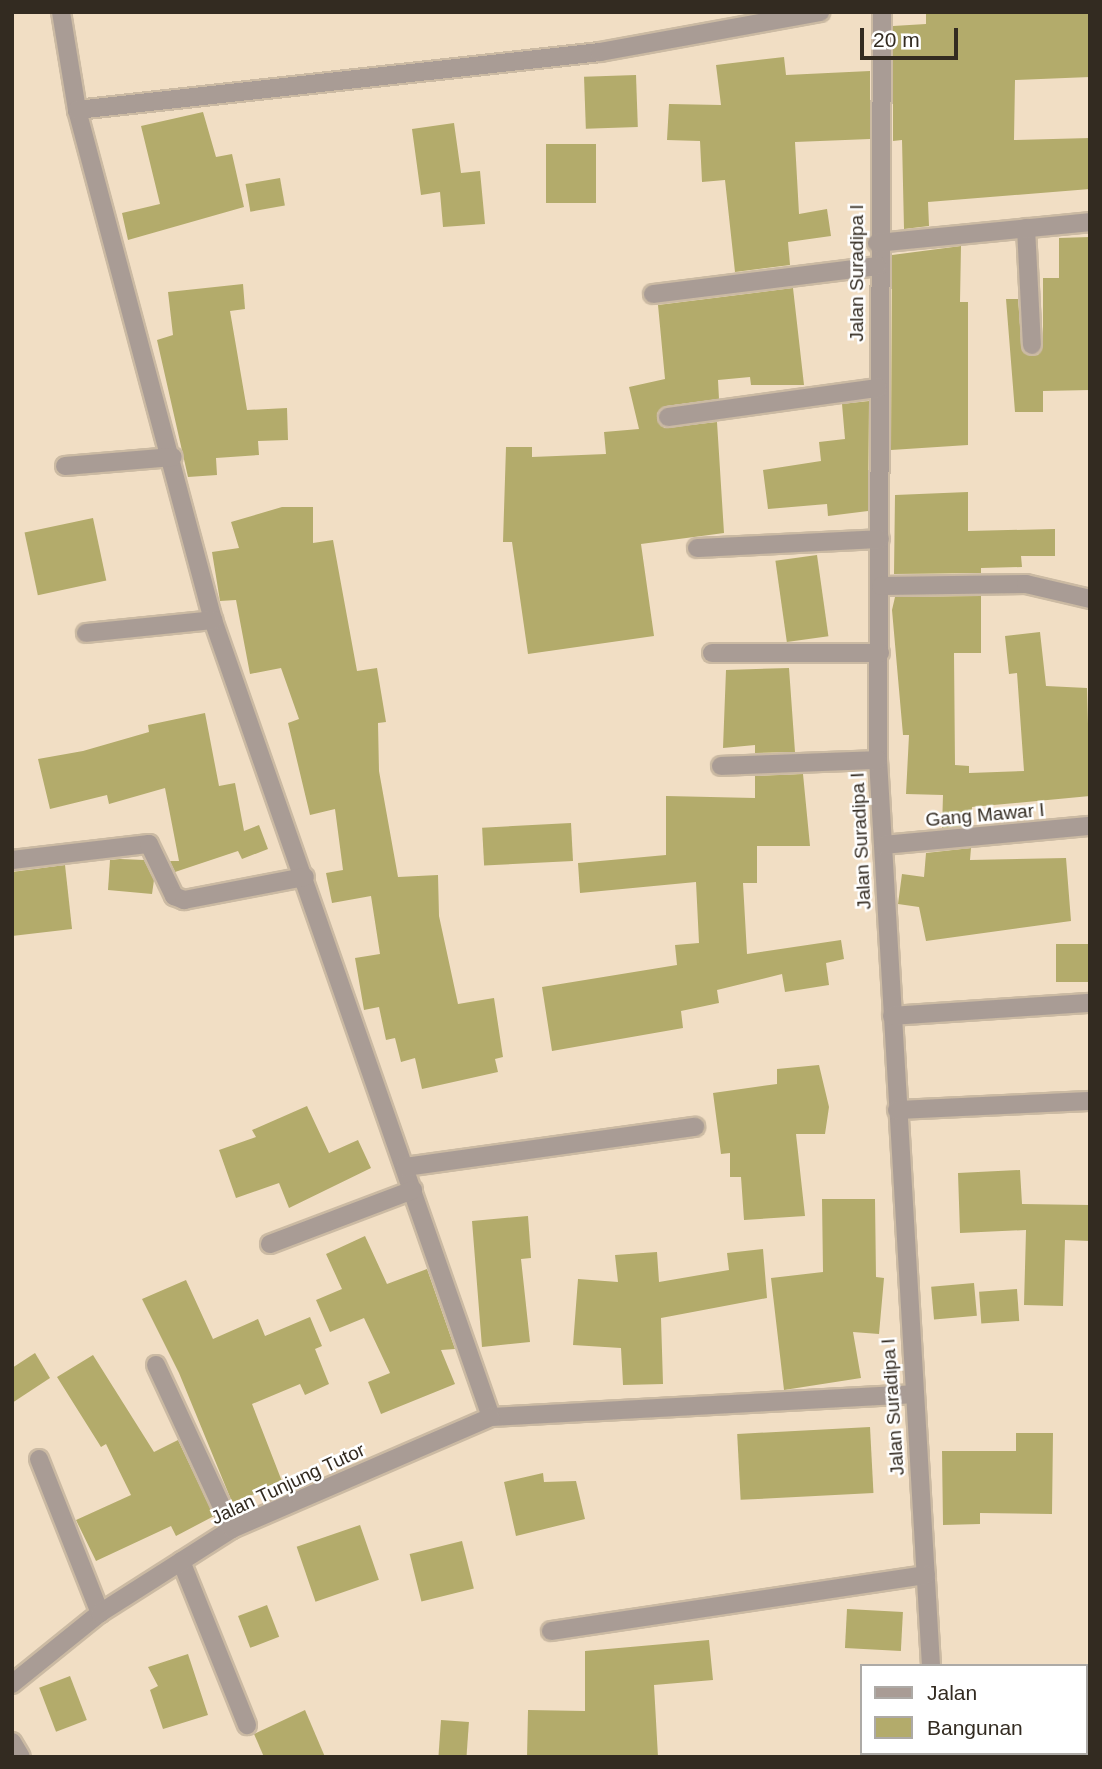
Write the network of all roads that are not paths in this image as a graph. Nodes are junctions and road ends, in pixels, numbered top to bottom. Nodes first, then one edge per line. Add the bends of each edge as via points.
1 (61, 12) edge
2 (820, 12) edge
3 (882, 12) edge
4 (78, 110) junction
5 (1090, 222) edge
6 (1026, 228) junction
7 (877, 243) junction
8 (877, 266) junction
9 (653, 294) dead end
10 (1032, 345) dead end
11 (878, 388) junction
12 (668, 416) dead end
13 (173, 457) junction
14 (65, 466) dead end
15 (880, 539) junction
16 (697, 548) dead end
17 (881, 586) junction
18 (1090, 599) edge
19 (214, 620) junction
20 (86, 633) dead end
21 (712, 653) dead end
22 (880, 653) junction
23 (878, 760) junction
24 (721, 766) dead end
25 (1090, 826) edge
26 (884, 845) junction
27 (12, 860) edge
28 (305, 877) junction
29 (1090, 1003) edge
30 (892, 1016) junction
31 (1090, 1101) edge
32 (897, 1110) junction
33 (695, 1127) dead end
34 (405, 1167) junction
35 (413, 1190) junction
36 (270, 1244) dead end
37 (156, 1365) dead end
38 (912, 1394) junction
39 (491, 1417) junction
40 (39, 1459) dead end
41 (232, 1529) junction
42 (181, 1561) junction
43 (926, 1575) junction
44 (100, 1613) junction
45 (551, 1630) dead end
46 (931, 1664) edge
47 (12, 1684) edge
48 (247, 1726) dead end
49 (12, 1742) edge
50 (21, 1757) edge

1 - 4 street
2 - 4 street via 600,52
3 - 7 street, Jalan Suradipa I
4 - 13 street
5 - 6 street
6 - 7 street
6 - 10 street
7 - 8 street, Jalan Suradipa I
8 - 9 street
8 - 11 street, Jalan Suradipa I
11 - 12 street
11 - 15 street, Jalan Suradipa I
13 - 14 street
13 - 19 street
15 - 16 street
15 - 17 street, Jalan Suradipa I
17 - 18 street via 1026,584
17 - 22 street, Jalan Suradipa I
19 - 20 street
19 - 28 street
21 - 22 street
22 - 23 street, Jalan Suradipa I
23 - 24 street
23 - 26 street, Jalan Suradipa I
25 - 26 street, Gang Mawar I
26 - 30 street, Jalan Suradipa I
27 - 28 street via 149,844 174,896 184,900
28 - 34 street
29 - 30 street
30 - 32 street, Jalan Suradipa I
31 - 32 street
32 - 38 street, Jalan Suradipa I
33 - 34 street
34 - 35 street
35 - 36 street
35 - 39 street
37 - 41 street
38 - 39 street
38 - 43 street, Jalan Suradipa I
39 - 41 street, Jalan Tunjung Tutor
40 - 44 street
41 - 42 street, Jalan Tunjung Tutor
42 - 44 street, Jalan Tunjung Tutor
42 - 48 street
43 - 45 street
43 - 46 street, Jalan Suradipa I
44 - 47 street, Jalan Tunjung Tutor
49 - 50 street

